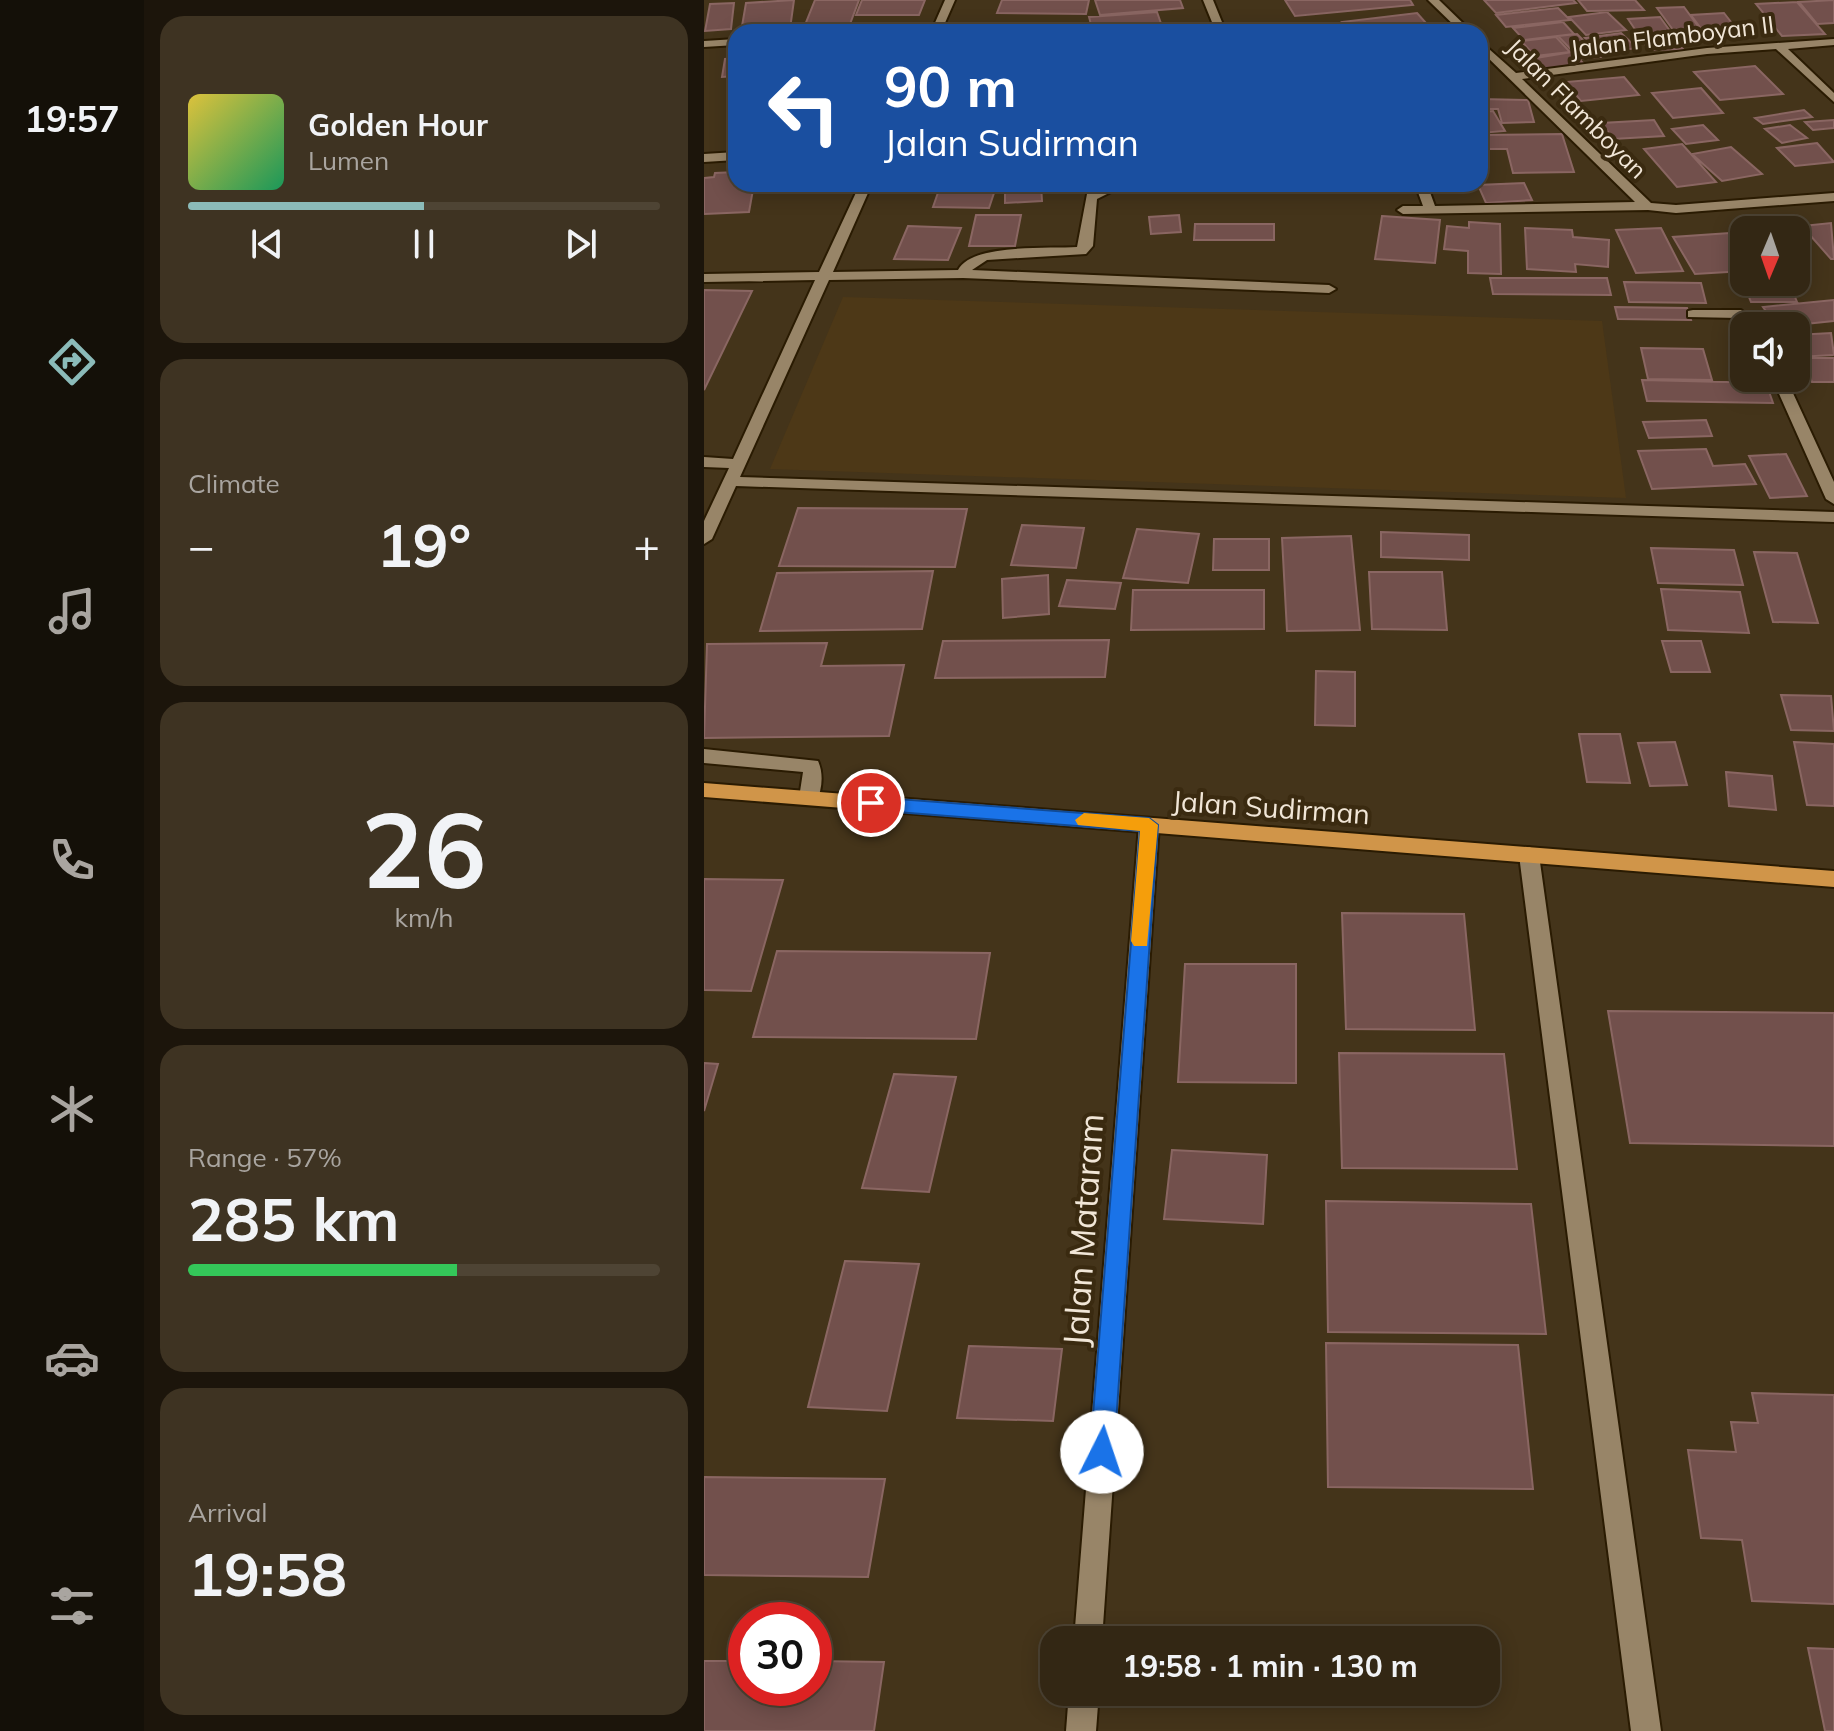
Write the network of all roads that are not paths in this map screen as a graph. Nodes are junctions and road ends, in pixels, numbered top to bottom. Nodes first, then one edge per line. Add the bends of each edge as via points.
1 (950, 0) edge
2 (1208, 0) edge
3 (1433, 0) edge
4 (940, 24) edge
5 (1218, 24) edge
6 (1458, 24) edge
7 (728, 42) edge
8 (1834, 42) edge
9 (704, 44) edge
10 (1778, 45) junction
11 (1488, 52) edge
12 (1515, 77) junction
13 (1834, 99) edge
14 (728, 156) edge
15 (704, 158) edge
16 (862, 192) edge
17 (1100, 192) edge
18 (1424, 192) edge
19 (1834, 197) edge
20 (1648, 206) junction
21 (1430, 209) junction
22 (1403, 210) dead end
23 (825, 274) junction
24 (963, 274) junction
25 (704, 278) edge
26 (1329, 289) dead end
27 (1693, 314) dead end
28 (1730, 314) edge
29 (1785, 392) edge
30 (704, 462) edge
31 (738, 464) junction
32 (731, 481) junction
33 (1834, 499) edge
34 (1834, 517) edge
35 (704, 539) edge
36 (704, 756) edge
37 (704, 790) edge
38 (809, 798) junction
39 (1149, 825) junction
40 (1529, 855) junction
41 (1834, 879) edge
42 (1089, 1626) edge
43 (1083, 1706) edge
44 (1081, 1731) edge
45 (1646, 1731) edge

1 - 4 street
2 - 5 street
3 - 6 street, Jalan Flamboyan
7 - 9 street
8 - 10 street, Jalan Flamboyan II
10 - 12 street, Jalan Flamboyan II
10 - 13 street
11 - 12 street, Jalan Flamboyan
12 - 20 street, Jalan Flamboyan
14 - 15 street
16 - 23 street
17 - 24 street via 1091,197 1086,246 1081,251 985,256 968,264
18 - 21 street
19 - 20 street, Jalan Flamboyan via 1676,209
20 - 21 street
21 - 22 street
23 - 24 street
23 - 25 street
23 - 31 street
24 - 26 street
27 - 28 street
29 - 33 street
30 - 31 street
31 - 32 street
32 - 34 street
32 - 35 street
36 - 38 street via 811,766
37 - 38 main road, Jalan Sudirman
38 - 39 main road, Jalan Sudirman
39 - 40 main road, Jalan Sudirman
39 - 42 street, Jalan Mataram
40 - 41 main road, Jalan Sudirman
40 - 45 street
43 - 44 street

